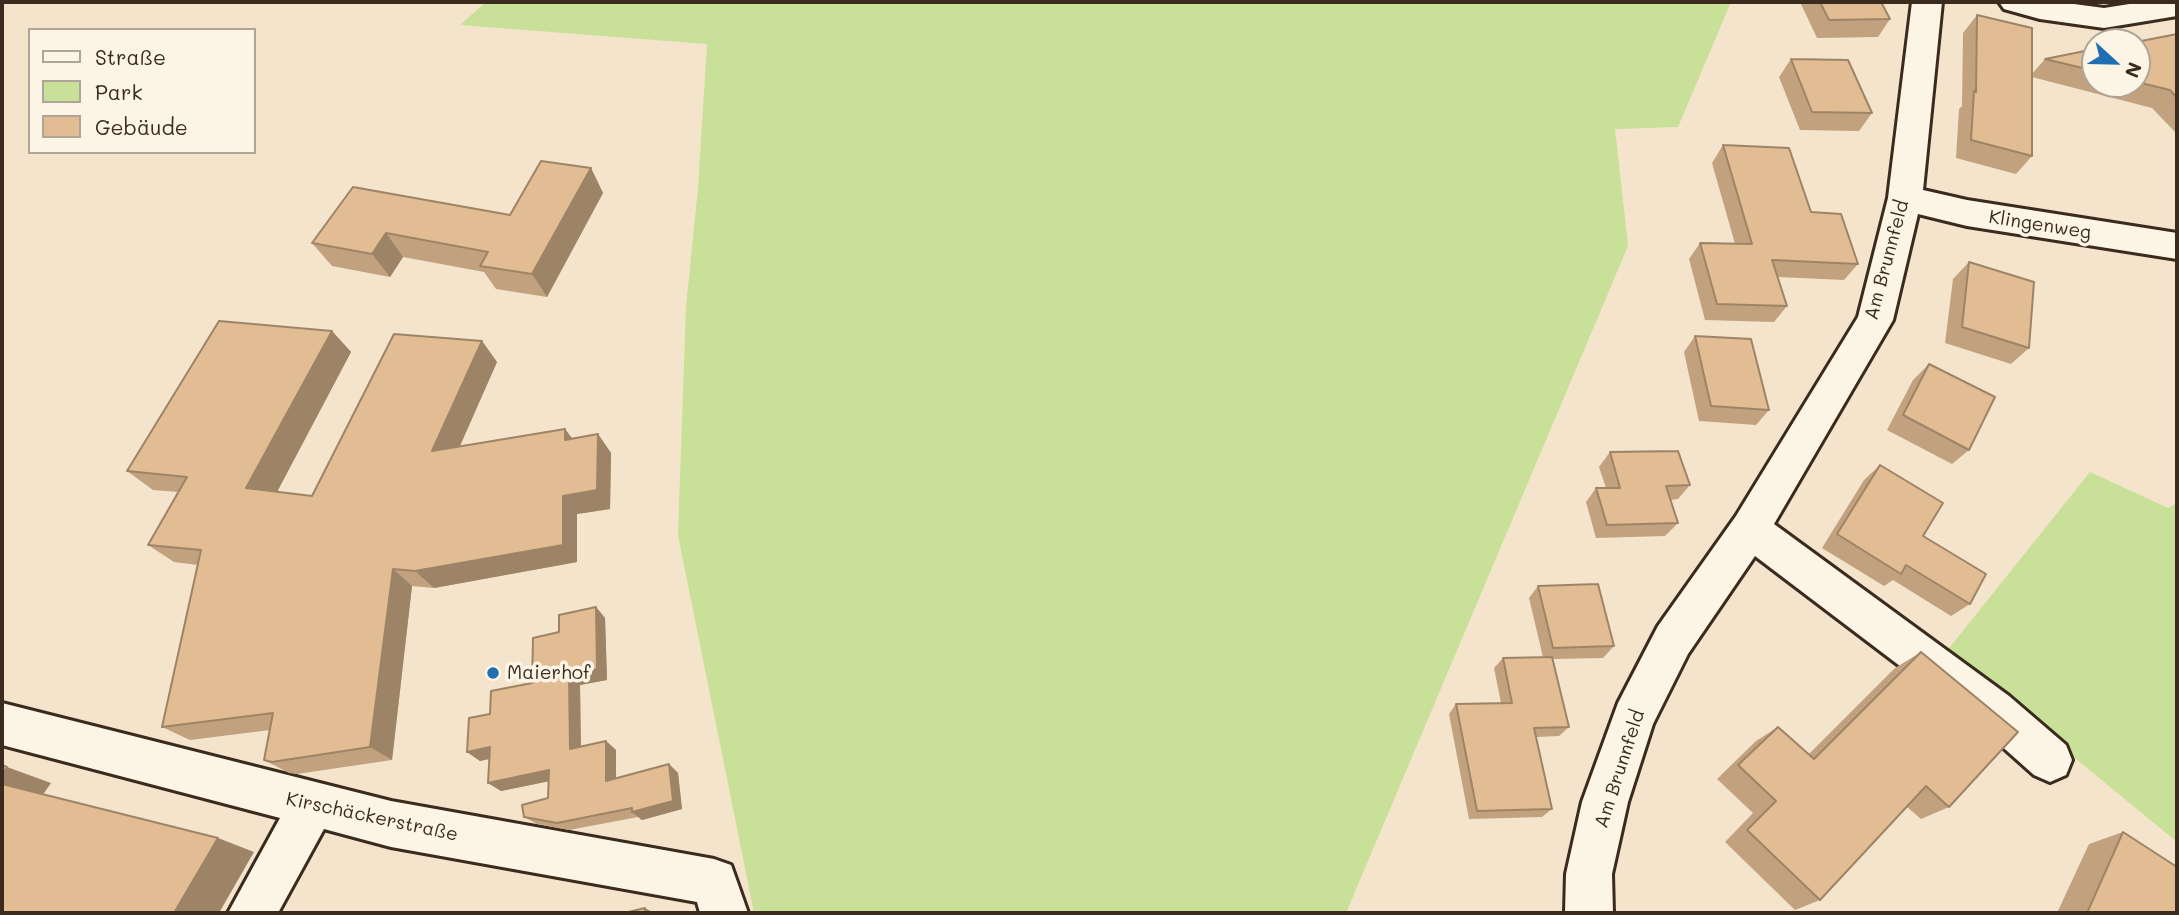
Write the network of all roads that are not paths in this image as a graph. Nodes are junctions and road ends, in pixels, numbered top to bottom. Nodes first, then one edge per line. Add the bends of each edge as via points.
1 (1927, 2) edge
2 (2014, 2) edge
3 (2177, 6) edge
4 (1905, 198) junction
5 (2177, 246) edge
6 (1750, 528) junction
7 (2, 724) edge
8 (2050, 760) dead end
9 (312, 805) junction
10 (252, 913) edge
11 (724, 913) edge
12 (1589, 913) edge

1 - 4 street, Am Brunnfeld
2 - 3 street via 2104,18
4 - 5 street, Klingenweg via 1967,213
4 - 6 street, Am Brunnfeld via 1875,320
6 - 8 street via 1994,711
6 - 12 street, Am Brunnfeld via 1673,640 1633,718 1605,802 1589,874
7 - 9 street, Kirschäckerstraße
9 - 10 street
9 - 11 street, Kirschäckerstraße via 391,824 715,883

